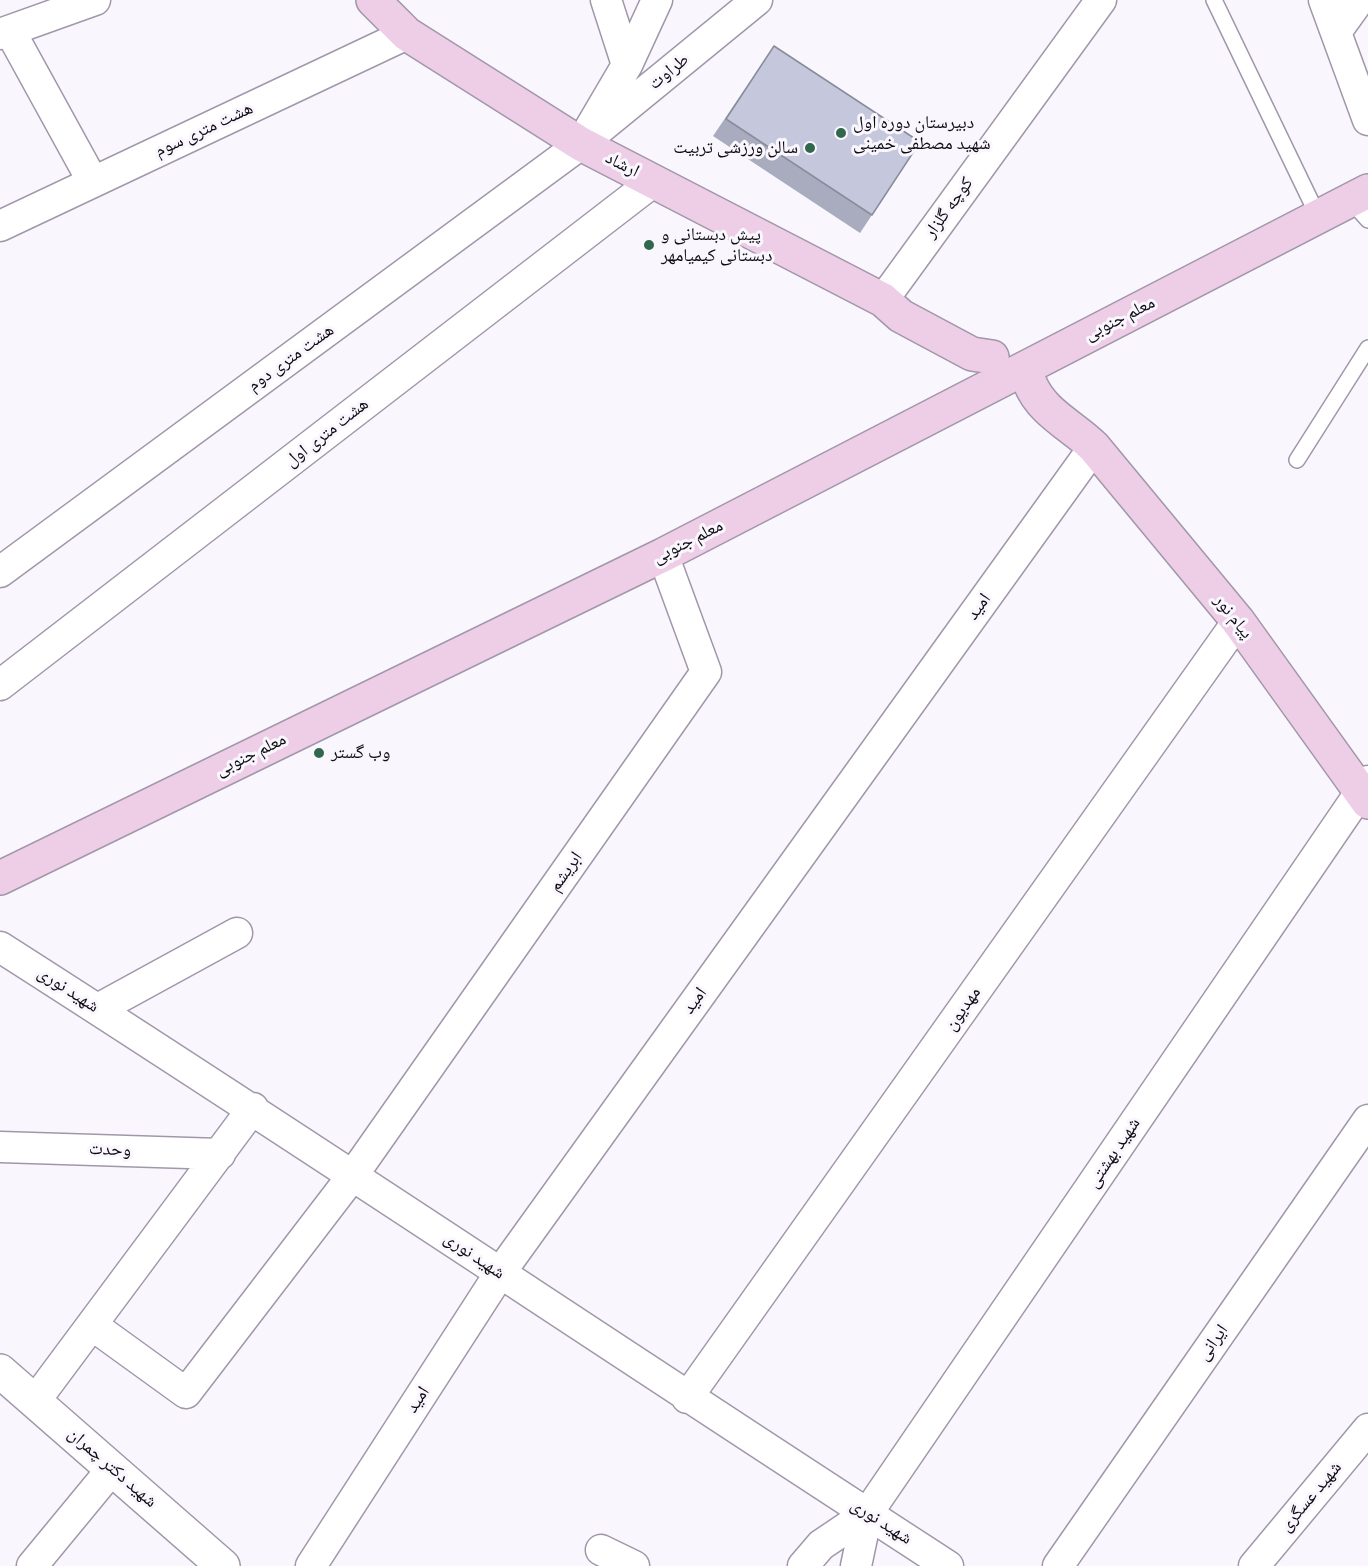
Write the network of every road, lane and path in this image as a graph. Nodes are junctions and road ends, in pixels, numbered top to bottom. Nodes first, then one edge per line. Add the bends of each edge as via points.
1 (95, 0) edge
2 (373, 0) edge
3 (606, 0) edge
4 (657, 0) edge
5 (757, 0) edge
6 (1101, 0) edge
7 (1214, 0) edge
8 (1324, 0) edge
9 (1359, 0) edge
10 (5, 32) edge
11 (1336, 32) junction
12 (407, 34) junction
13 (627, 65) junction
14 (1368, 120) edge
15 (581, 144) junction
16 (654, 181) junction
17 (93, 182) junction
18 (1362, 204) edge
19 (1318, 216) junction
20 (0, 226) edge
21 (886, 302) junction
22 (1368, 348) edge
23 (1012, 371) junction
24 (1091, 444) junction
25 (1297, 460) dead end
26 (663, 555) junction
27 (0, 572) edge
28 (1238, 621) junction
29 (0, 685) edge
30 (1365, 792) edge
31 (0, 878) edge
32 (237, 933) dead end
33 (0, 946) edge
34 (98, 1009) junction
35 (253, 1108) junction
36 (1368, 1120) edge
37 (0, 1147) edge
38 (220, 1154) junction
39 (353, 1175) junction
40 (500, 1273) junction
41 (92, 1325) junction
42 (0, 1371) edge
43 (687, 1398) junction
44 (35, 1401) junction
45 (1368, 1429) edge
46 (112, 1469) junction
47 (867, 1514) junction
48 (601, 1550) dead end
49 (32, 1566) edge
50 (223, 1566) edge
51 (311, 1566) edge
52 (634, 1566) edge
53 (803, 1566) edge
54 (856, 1566) edge
55 (948, 1566) edge
56 (1058, 1566) edge
57 (1254, 1566) edge

1 - 10 street
2 - 12 main road, ارشاد
3 - 13 street
4 - 13 street
5 - 15 street, طراوت
6 - 21 street, کوچه گلزار
7 - 19 lane
8 - 11 street
9 - 11 street
10 - 17 street
11 - 14 street
12 - 15 main road, ارشاد
12 - 17 street, هشت متری سوم
13 - 15 street
15 - 16 main road, ارشاد
15 - 27 street, هشت متری دوم
16 - 21 main road, ارشاد
16 - 29 street, هشت متری اول
17 - 20 street, هشت متری سوم
18 - 19 main road, معلم جنوبی
19 - 23 main road, معلم جنوبی
21 - 23 main road, ارشاد via 901,316
22 - 25 lane
23 - 24 main road, پیام نور via 1042,389 1082,426
23 - 26 main road, معلم جنوبی
24 - 28 main road, پیام نور
24 - 40 street, امید
26 - 31 main road, معلم جنوبی
26 - 39 street, ابریشم via 706,672
28 - 30 main road, پیام نور
28 - 43 street, مهدیون
30 - 47 street, شهید بهشتی
32 - 34 street
33 - 34 street, شهید نوری
34 - 35 street, شهید نوری
35 - 38 street
35 - 39 street, شهید نوری
36 - 56 street, ایرانی
37 - 38 street, وحدت
38 - 41 street
39 - 40 street, شهید نوری
39 - 41 street via 186,1393
40 - 43 street, شهید نوری
40 - 51 street, امید
41 - 44 street
42 - 44 street, شهید دکتر چمران
43 - 47 street, شهید نوری
44 - 46 street, شهید دکتر چمران
45 - 57 street, شهید عسگری
46 - 49 street
46 - 50 street, شهید دکتر چمران
47 - 53 street via 821,1545
47 - 54 street
47 - 55 street, شهید نوری
48 - 52 street

